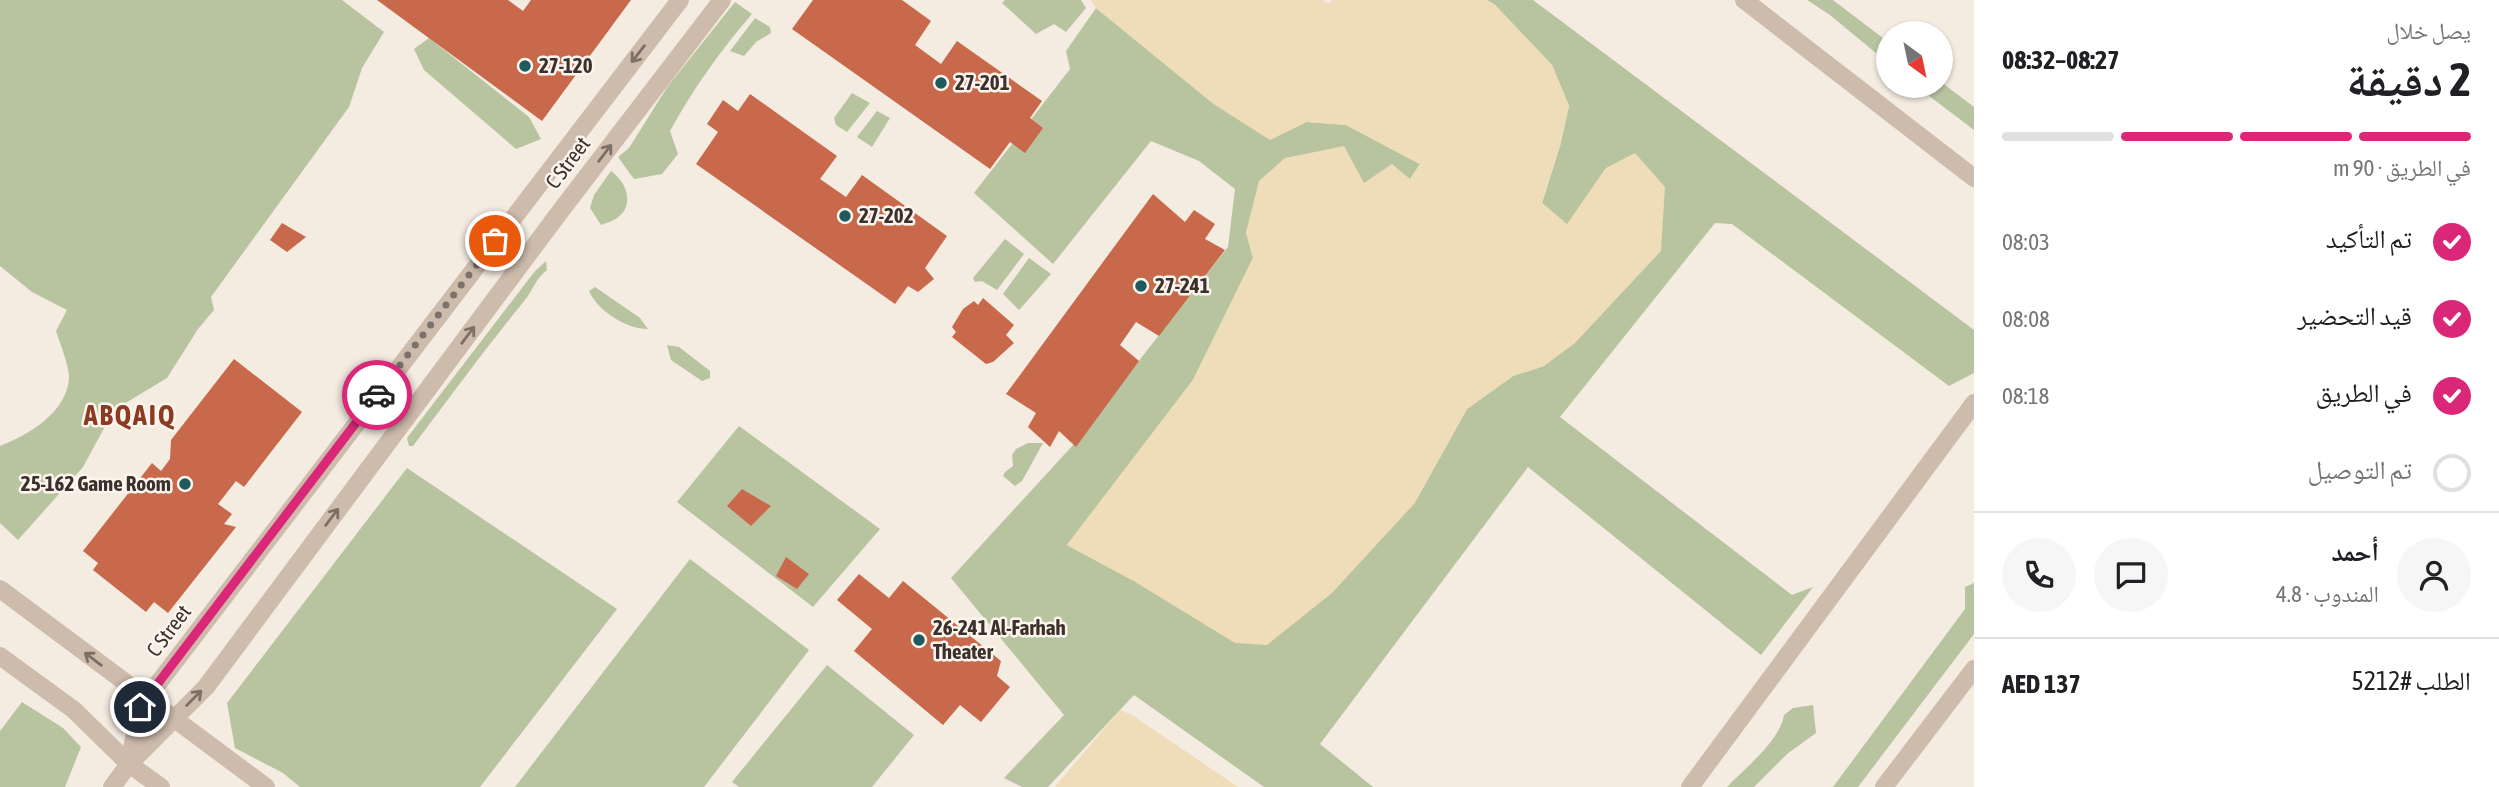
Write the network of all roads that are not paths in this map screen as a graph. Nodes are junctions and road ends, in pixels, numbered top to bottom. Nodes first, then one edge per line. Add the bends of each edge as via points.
1 (680, 0) edge
2 (722, 0) edge
3 (1744, 0) edge
4 (1974, 178) edge
5 (1974, 403) edge
6 (0, 589) edge
7 (0, 656) edge
8 (1974, 669) edge
9 (147, 698) junction
10 (175, 718) junction
11 (129, 764) junction
12 (112, 787) edge
13 (161, 787) edge
14 (266, 787) edge
15 (1690, 787) edge
16 (1884, 787) edge

1 -> 9 street, C Street
10 -> 2 street, C Street via 206,687
3 - 4 street
5 - 15 street
9 -> 6 street
7 - 11 street via 74,710
8 - 16 street
9 - 10 street
9 - 11 street, C Street via 140,707
10 - 11 street, C Street
10 - 14 street
11 - 12 street
11 - 13 street

